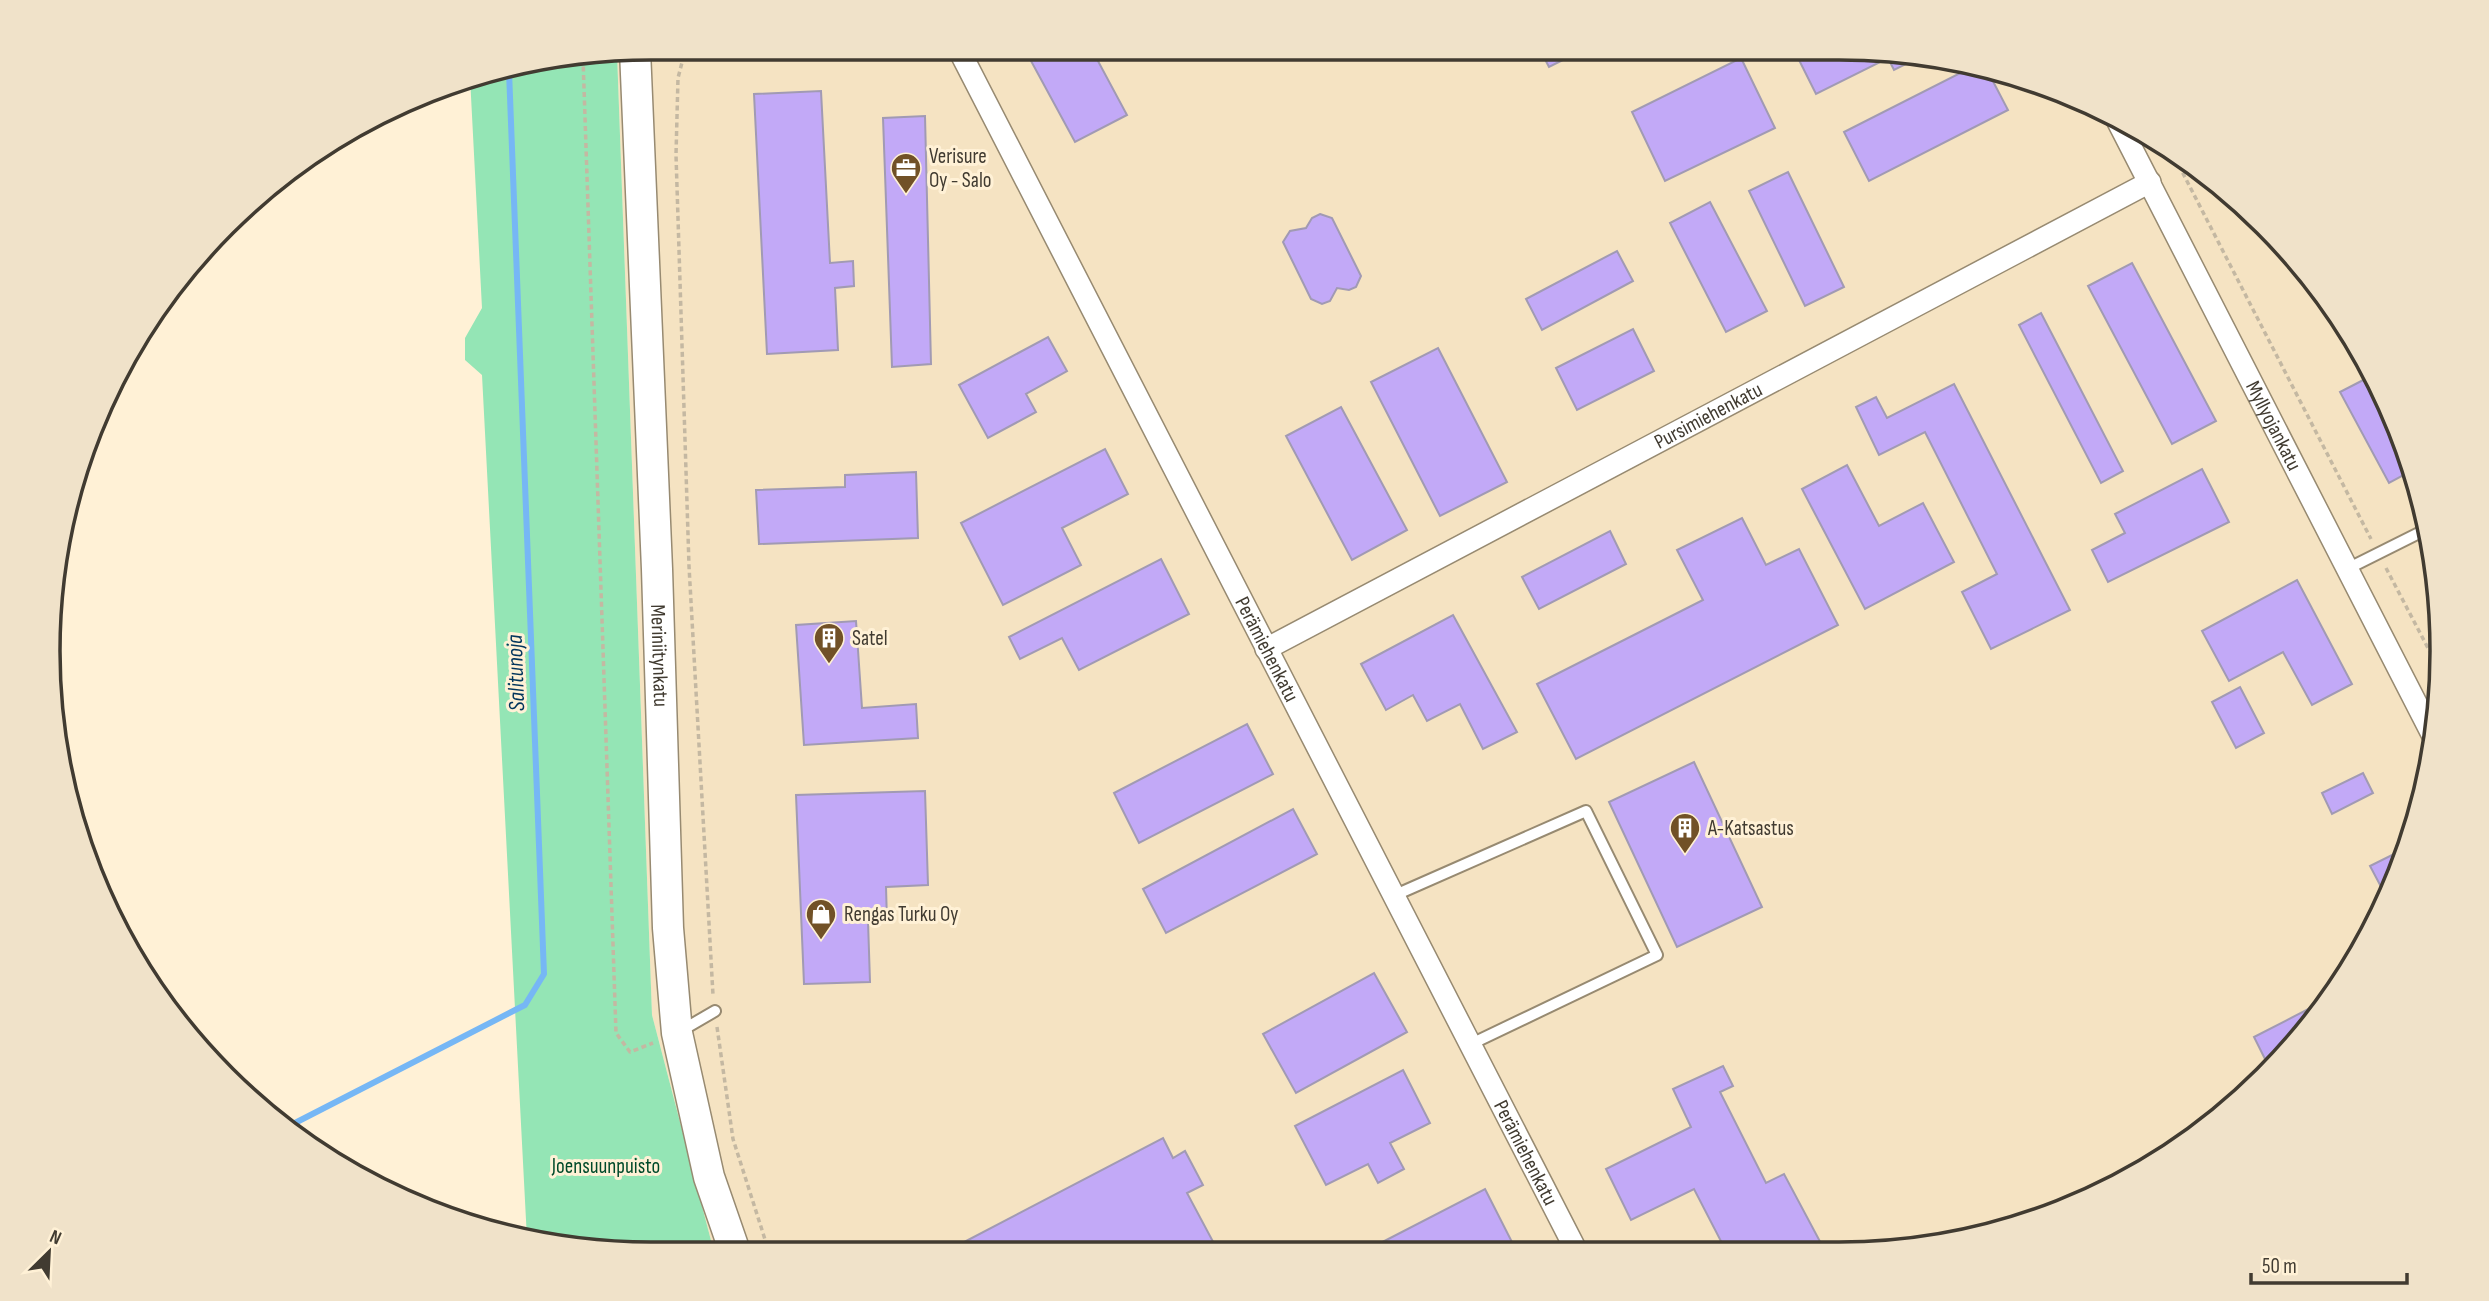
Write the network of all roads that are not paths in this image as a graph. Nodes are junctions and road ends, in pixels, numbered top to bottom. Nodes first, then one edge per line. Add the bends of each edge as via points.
1 (635, 60) edge
2 (964, 60) edge
3 (2124, 134) edge
4 (2150, 182) junction
5 (2418, 533) edge
6 (2347, 569) junction
7 (1266, 649) junction
8 (2425, 720) edge
9 (1392, 896) junction
10 (715, 1012) road end
11 (677, 1034) junction
12 (1469, 1045) junction
13 (732, 1242) edge
14 (1572, 1242) edge

1 - 11 main road, Meriniitynkatu via 668,928
2 - 7 street, Perämiehenkatu
3 - 4 street, Myllyojankatu
4 - 6 street, Myllyojankatu
4 - 7 street, Pursimiehenkatu
5 - 6 lane
6 - 8 street, Myllyojankatu
7 - 9 street, Perämiehenkatu
9 - 12 street, Perämiehenkatu
9 - 12 lane via 1586,811 1657,955
10 - 11 lane
11 - 13 main road, Meriniitynkatu via 709,1177
12 - 14 street, Perämiehenkatu

